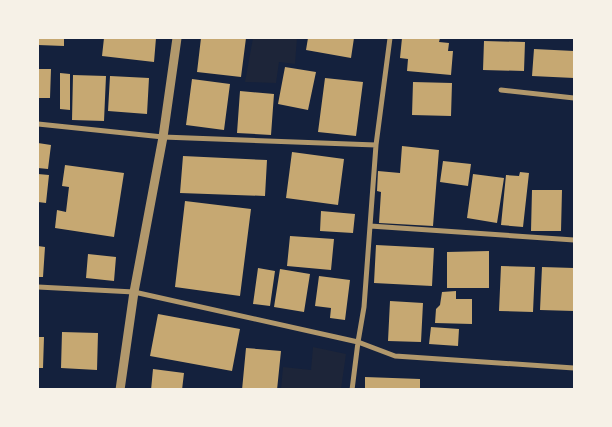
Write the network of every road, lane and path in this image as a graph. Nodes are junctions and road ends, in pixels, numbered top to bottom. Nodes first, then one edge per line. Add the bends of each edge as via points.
1 (178, 38) edge
2 (390, 38) edge
3 (501, 90) dead end
4 (574, 98) edge
5 (38, 124) edge
6 (163, 137) junction
7 (376, 145) junction
8 (370, 226) junction
9 (574, 240) edge
10 (38, 287) edge
11 (134, 292) junction
12 (358, 342) junction
13 (574, 368) edge
14 (120, 390) edge
15 (352, 390) edge

1 - 6 street
2 - 7 street
3 - 4 street
5 - 6 street
6 - 7 street
6 - 11 street
7 - 8 street
8 - 9 street
8 - 12 street
10 - 11 street
11 - 12 street
11 - 14 street
12 - 13 street via 395,356
12 - 15 street

